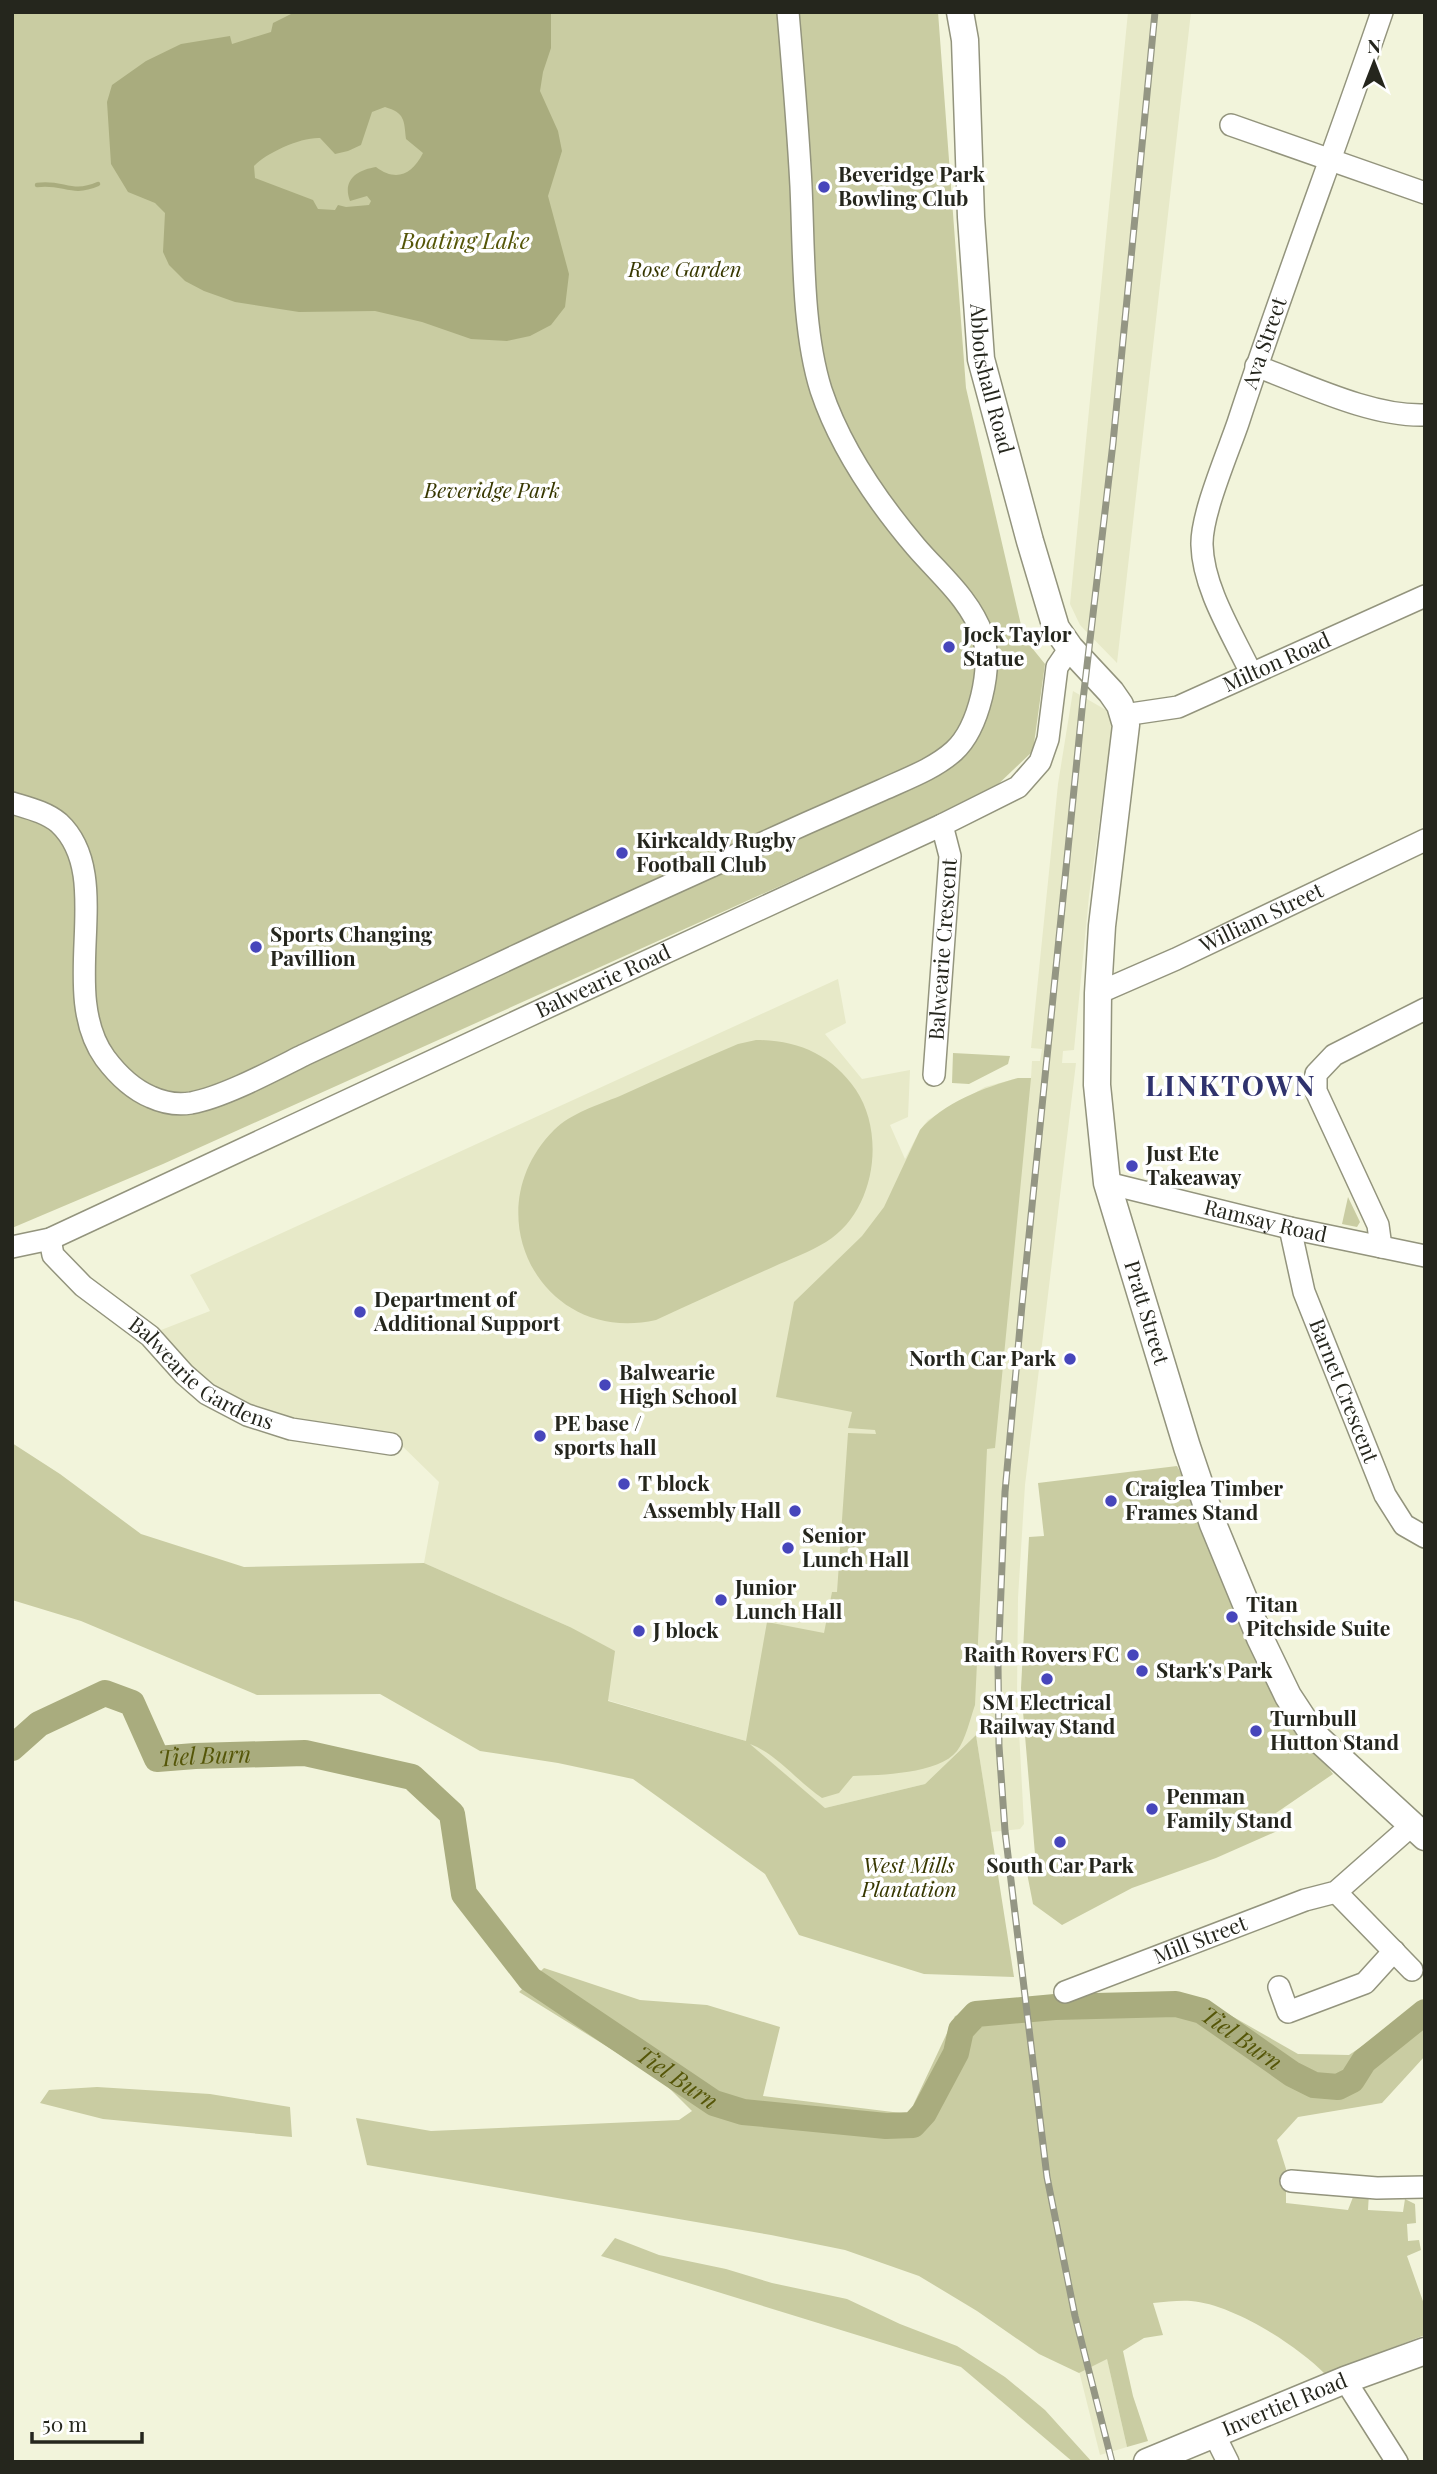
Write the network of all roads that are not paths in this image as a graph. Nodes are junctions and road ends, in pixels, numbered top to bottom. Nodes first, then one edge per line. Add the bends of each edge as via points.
1 (788, 12) edge
2 (960, 12) edge
3 (1382, 12) edge
4 (1231, 125) dead end
5 (1332, 160) junction
6 (1425, 193) edge
7 (1256, 366) junction
8 (1425, 415) edge
9 (1425, 596) edge
10 (1070, 648) junction
11 (1251, 673) junction
12 (1124, 715) junction
13 (12, 803) edge
14 (942, 825) junction
15 (1425, 840) edge
16 (1098, 993) junction
17 (1425, 1009) edge
18 (934, 1075) dead end
19 (1107, 1183) junction
20 (1290, 1228) junction
21 (50, 1239) junction
22 (12, 1247) edge
23 (1381, 1247) junction
24 (1425, 1256) edge
25 (391, 1444) dead end
26 (1425, 1537) edge
27 (1418, 1831) edge
28 (1336, 1892) junction
29 (1394, 1951) junction
30 (1412, 1970) dead end
31 (1279, 1987) dead end
32 (1065, 1992) dead end
33 (1291, 2181) dead end
34 (1425, 2187) edge
35 (1425, 2351) edge
36 (1345, 2381) junction
37 (1214, 2434) junction
38 (1147, 2462) edge
39 (1228, 2462) edge
40 (1397, 2462) edge

1 - 13 street via 805,287 822,393 872,491 917,549 961,594 985,643 984,689 975,721 952,752 902,781 623,905 269,1072 187,1104 151,1097 132,1086 99,1049 84,991 82,858 61,825 42,812
2 - 10 main road, Abbotshall Road via 981,359 1056,628
3 - 5 street, Ava Street
4 - 5 street
5 - 6 street
5 - 7 street, Ava Street
7 - 8 street via 1366,407
7 - 11 street, Ava Street via 1202,531 1203,562 1212,590
9 - 11 street, Milton Road
10 - 12 main road, Abbotshall Road via 1111,692
10 - 14 street, Balwearie Road via 1057,667 1048,739 1040,762 1018,787
11 - 12 street, Milton Road via 1178,707
12 - 16 main road, Pratt Street via 1126,737
14 - 18 street, Balwearie Crescent via 950,856
14 - 21 street, Balwearie Road
15 - 16 street, William Street
16 - 19 main road, Pratt Street via 1097,1085
17 - 23 street via 1334,1055 1316,1074 1316,1091 1378,1225
19 - 20 street, Ramsay Road
19 - 27 main road, Pratt Street via 1187,1447 1260,1638 1288,1696 1313,1734
20 - 23 street, Ramsay Road
20 - 26 street, Barnet Crescent via 1304,1292 1385,1495 1404,1525
21 - 22 street, Balwearie Road
21 - 25 street, Balwearie Gardens via 53,1255 83,1286 150,1336 184,1374 216,1400 291,1429
23 - 24 street, Ramsay Road
27 - 28 street, Mill Street
28 - 29 street
28 - 32 street, Mill Street
29 - 30 street
29 - 31 street via 1365,1983 1288,2012
33 - 34 street
35 - 36 main road, Invertiel Road
36 - 37 main road, Invertiel Road
36 - 40 street
37 - 38 main road, Invertiel Road
37 - 39 street

